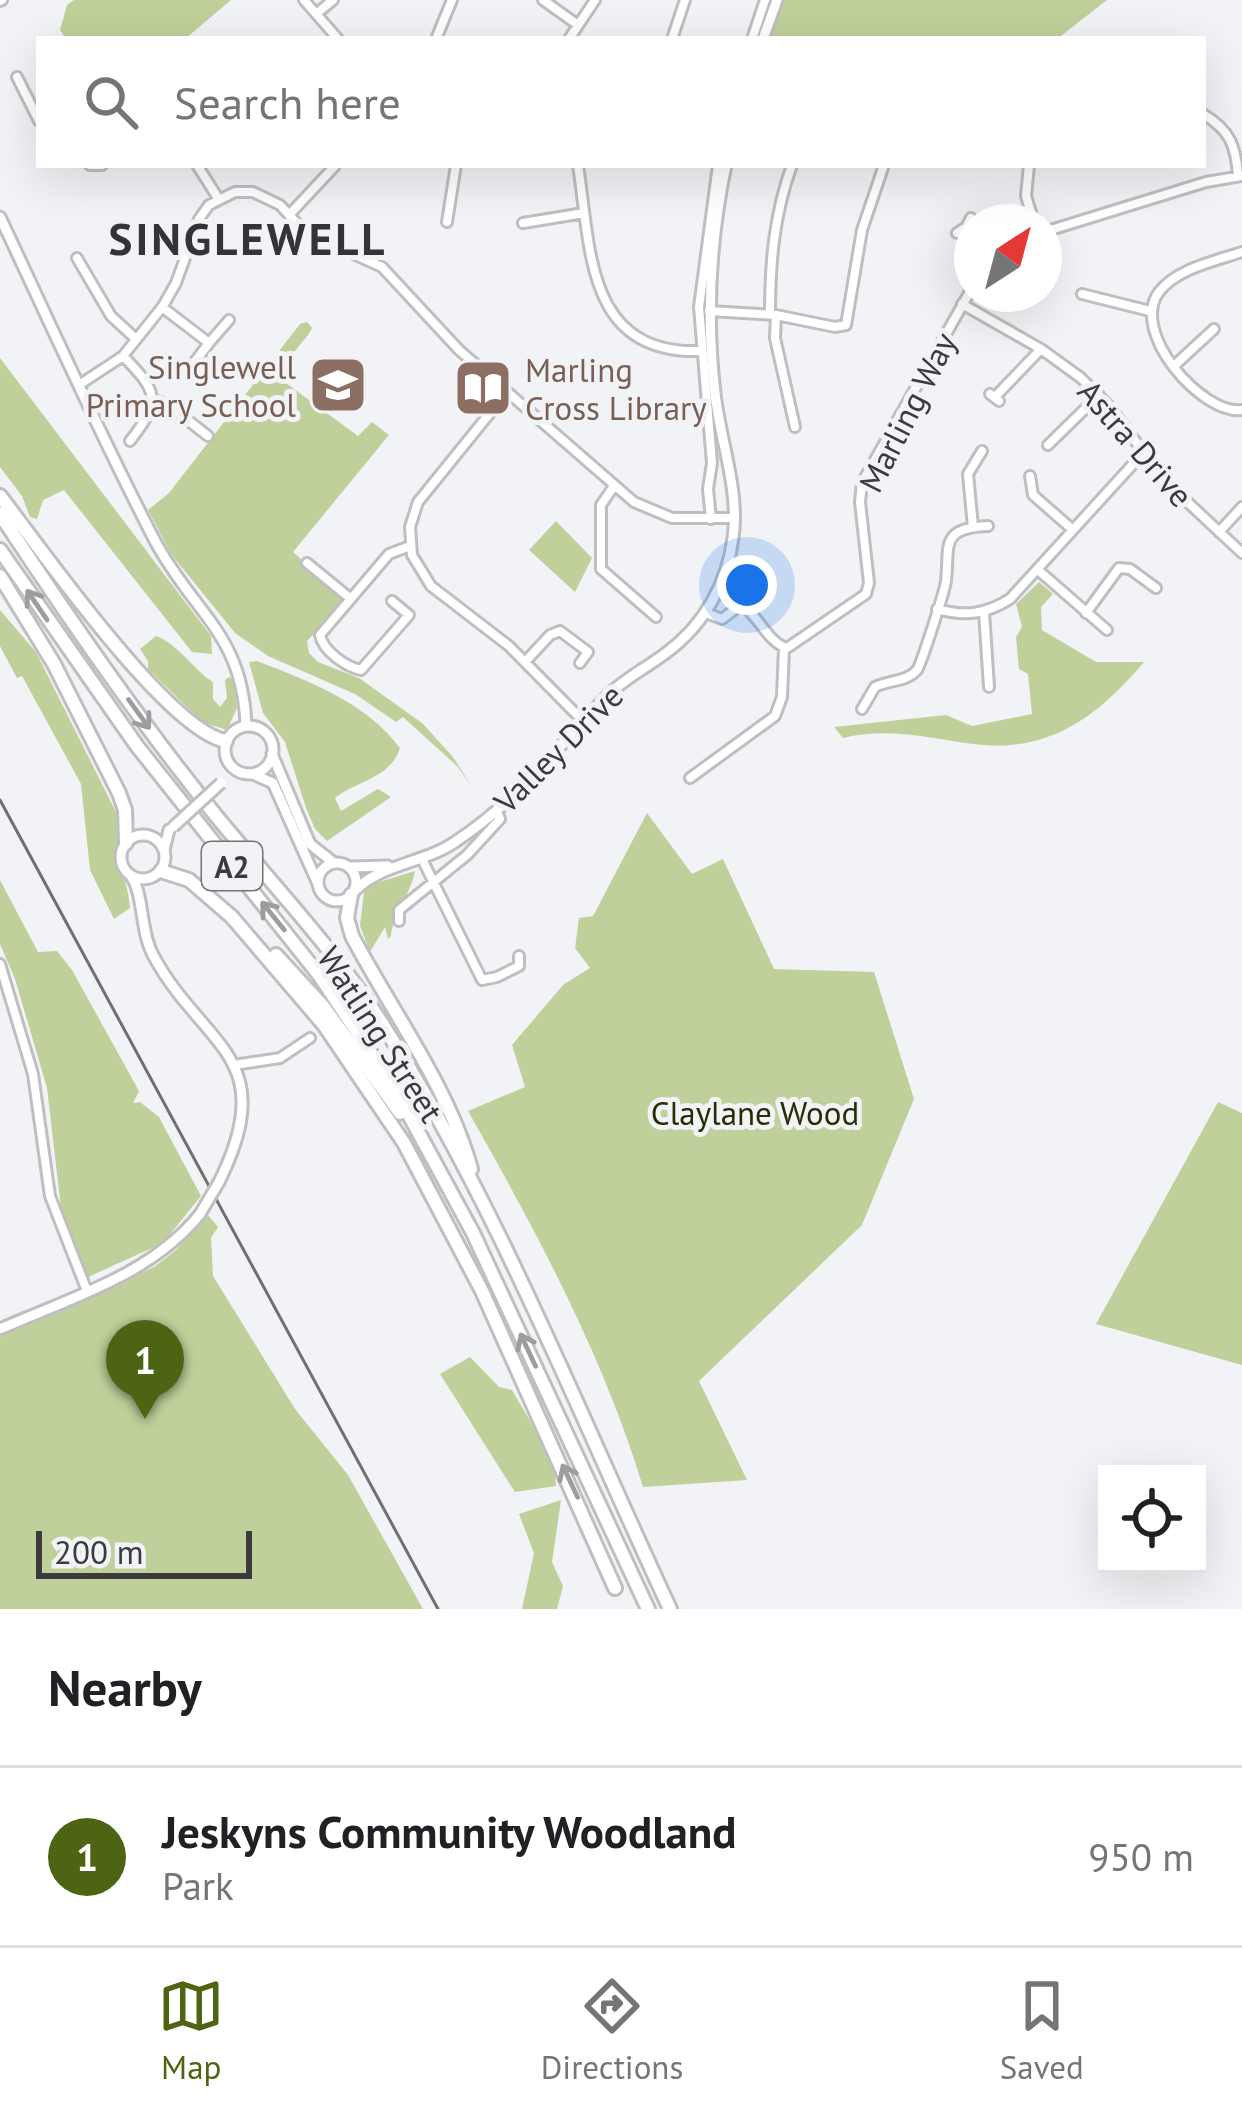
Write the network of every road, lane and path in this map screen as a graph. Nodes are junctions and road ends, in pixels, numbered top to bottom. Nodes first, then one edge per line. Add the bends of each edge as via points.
1 (304, 0) edge
2 (332, 0) edge
3 (452, 0) edge
4 (543, 0) edge
5 (595, 0) edge
6 (685, 0) edge
7 (765, 0) edge
8 (777, 0) edge
9 (316, 14) junction
10 (578, 25) junction
11 (335, 36) edge
12 (437, 36) edge
13 (571, 36) edge
14 (673, 36) edge
15 (753, 36) edge
16 (764, 36) edge
17 (16, 76) dead end
18 (36, 116) edge
19 (1206, 116) edge
20 (199, 168) edge
21 (333, 168) edge
22 (456, 168) edge
23 (578, 168) edge
24 (722, 168) edge
25 (722, 168) edge
26 (791, 168) edge
27 (883, 168) edge
28 (1030, 168) edge
29 (1240, 176) edge
30 (218, 198) junction
31 (1028, 204) edge
32 (584, 212) junction
33 (289, 215) junction
34 (0, 217) edge
35 (447, 221) dead end
36 (523, 223) dead end
37 (1062, 226) edge
38 (1242, 252) edge
39 (77, 258) dead end
40 (1082, 294) dead end
41 (162, 307) junction
42 (1150, 310) junction
43 (709, 311) junction
44 (958, 312) edge
45 (976, 312) edge
46 (773, 315) junction
47 (229, 320) dead end
48 (1214, 329) dead end
49 (136, 339) junction
50 (209, 343) junction
51 (1042, 349) junction
52 (701, 351) junction
53 (123, 356) junction
54 (1174, 365) junction
55 (185, 374) dead end
56 (79, 385) junction
57 (507, 392) junction
58 (1099, 394) junction
59 (994, 398) dead end
60 (154, 400) junction
61 (1242, 410) edge
62 (795, 428) dead end
63 (208, 436) dead end
64 (130, 441) dead end
65 (1048, 445) dead end
66 (982, 451) dead end
67 (1144, 452) junction
68 (1030, 476) dead end
69 (614, 486) junction
70 (0, 496) edge
71 (1242, 506) edge
72 (0, 514) edge
73 (735, 518) junction
74 (711, 519) junction
75 (973, 526) junction
76 (988, 526) dead end
77 (1073, 530) junction
78 (1219, 532) junction
79 (410, 546) junction
80 (0, 550) edge
81 (1242, 554) edge
82 (308, 563) dead end
83 (729, 563) junction
84 (1038, 570) junction
85 (0, 576) edge
86 (1156, 588) dead end
87 (351, 599) junction
88 (392, 601) dead end
89 (742, 604) junction
90 (937, 609) junction
91 (984, 612) junction
92 (706, 613) junction
93 (1086, 613) junction
94 (656, 617) dead end
95 (1107, 631) dead end
96 (784, 648) junction
97 (525, 662) junction
98 (580, 663) dead end
99 (989, 687) dead end
100 (862, 709) dead end
101 (584, 722) junction
102 (246, 726) junction
103 (226, 741) junction
104 (272, 754) junction
105 (227, 760) junction
106 (249, 774) junction
107 (690, 778) dead end
108 (221, 783) junction
109 (497, 812) junction
110 (171, 828) junction
111 (149, 836) junction
112 (126, 843) junction
113 (164, 850) junction
114 (422, 859) junction
115 (334, 863) junction
116 (346, 866) junction
117 (399, 866) junction
118 (159, 873) junction
119 (131, 876) junction
120 (435, 880) junction
121 (318, 884) junction
122 (350, 895) junction
123 (141, 914) junction
124 (231, 916) junction
125 (399, 921) dead end
126 (0, 964) edge
127 (521, 965) dead end
128 (310, 1037) dead end
129 (234, 1065) junction
130 (451, 1189) junction
131 (478, 1199) junction
132 (87, 1291) junction
133 (0, 1329) edge
134 (615, 1588) dead end
135 (648, 1609) edge
136 (670, 1609) edge

1 - 9 street
2 - 9 street
3 - 12 street
4 - 10 street
5 - 10 street
6 - 14 street
7 - 15 street
8 - 16 street
9 - 11 street
10 - 13 street
17 - 18 street
19 - 29 street via 1232,138
20 - 30 street
21 - 33 street
22 - 35 street
23 - 32 street
24 - 43 street, Valley Drive
25 - 52 street via 699,308
26 - 46 street via 770,256
27 - 46 street via 862,230 849,322 835,327
28 - 31 street
29 - 37 street
30 - 33 street via 253,192
30 - 41 street via 202,213
32 - 36 street
32 - 52 street via 601,296 614,318 648,345
33 - 57 street via 305,232 382,267
34 - 56 street
38 - 42 street via 1166,283
39 - 49 street via 111,316
40 - 42 street
41 - 49 street
41 - 50 street
42 - 54 street via 1154,339
43 - 46 street
43 - 73 street, Valley Drive
44 - 96 street, Marling Way via 861,488 867,592
45 - 51 street, Astra Drive
46 - 62 street
47 - 50 street
48 - 54 street
49 - 53 street
50 - 55 street
51 - 58 street, Astra Drive
51 - 59 street
52 - 74 street
53 - 56 street
53 - 60 street
54 - 61 street via 1209,402
56 - 102 street via 161,551 227,642 243,682
57 - 69 street
57 - 79 street via 419,501
58 - 65 street
58 - 67 street, Astra Drive
60 - 63 street
60 - 64 street
66 - 75 street via 968,475
67 - 77 street
67 - 78 street, Astra Drive
68 - 77 street via 1033,495
69 - 74 street via 656,514
69 - 94 street via 601,508 601,569
70 - 103 highway via 158,692
71 - 78 street
72 -> 131 highway, Watling Street / A2 via 173,760 380,1020
73 - 74 street
73 - 83 street, Valley Drive
75 - 76 street
75 - 90 street via 947,547
77 - 84 street
78 - 81 street, Astra Drive
79 - 87 street via 389,554
79 - 97 street via 431,586
130 -> 80 highway, Watling Street / A2 via 339,1004 136,746
82 - 87 street
83 - 89 street, Valley Drive via 745,572
83 - 92 street, Valley Drive
84 - 91 street
84 - 93 street
85 - 112 highway via 119,793
86 - 93 street via 1119,568
87 - 88 street via 320,635 361,670 409,615
89 - 92 street, Valley Drive via 722,619
89 - 96 street
90 - 91 street
90 - 100 street via 918,668 874,687
91 - 99 street
92 - 101 street, Valley Drive
93 - 95 street
96 - 107 street via 773,718
97 - 98 street via 560,631 589,652
97 - 101 street
101 - 109 street, Valley Drive
102 - 103 street
102 - 104 street via 266,734
103 - 105 street
104 - 106 street
104 - 115 street via 310,844
105 - 106 street
105 - 108 street
106 - 108 street
106 - 121 street via 273,783
108 - 110 street, bridge
109 - 114 street, Valley Drive
109 - 120 street via 500,819 476,848
110 - 111 street
110 - 113 street
111 - 112 street
111 - 113 street
112 - 119 street via 122,864
113 - 118 street
114 - 117 street, Valley Drive
114 - 120 street
115 - 116 street
115 - 121 street
116 - 117 street, Valley Drive
116 - 122 street via 355,877
117 - 122 street, Valley Drive
118 - 119 street
118 - 123 street
118 - 124 highway via 189,880
119 - 123 street
120 - 125 street via 412,893
120 - 127 street via 482,980
121 - 122 street via 330,899
122 - 131 highway via 351,934 447,1109
123 - 129 street via 160,967
124 - 130 highway via 323,1006
134 -> 124 highway via 482,1291 404,1143 325,1025
126 - 132 street via 33,1074 50,1196
128 - 129 street via 280,1058
129 - 132 street, bridge via 240,1125 200,1214 154,1257
135 -> 130 highway, Watling Street / A2
131 - 136 highway, Watling Street / A2
132 - 133 street

